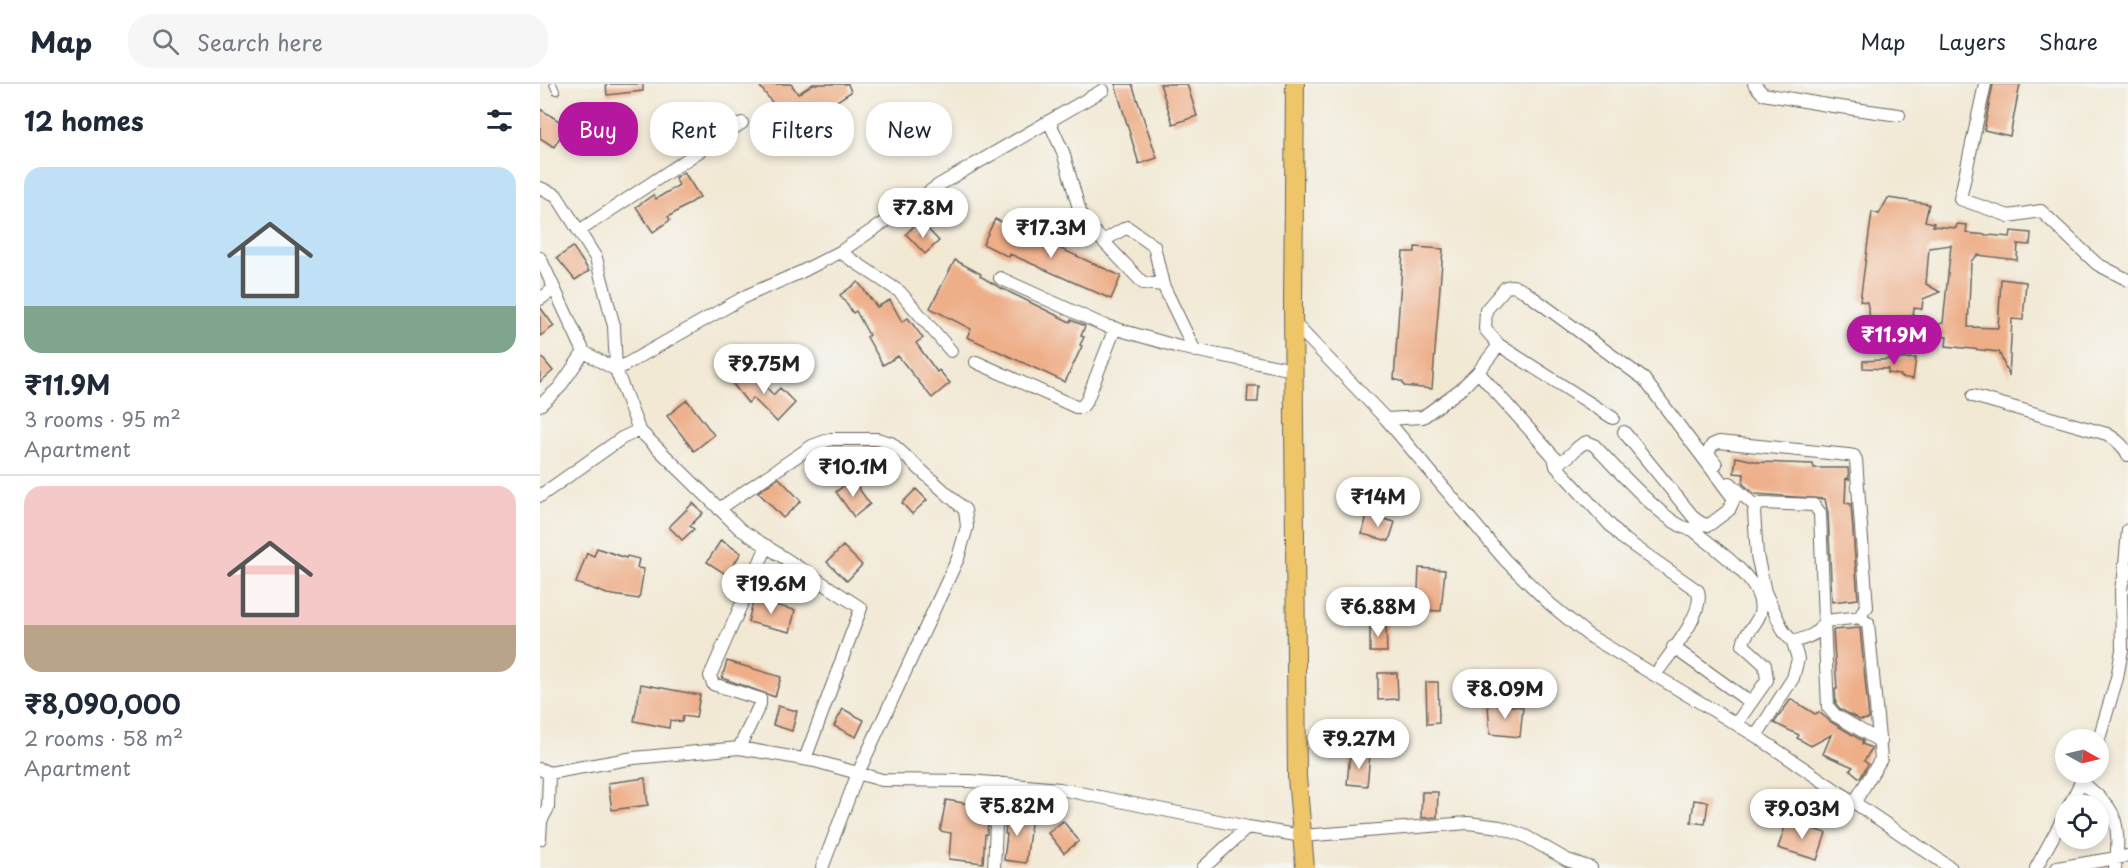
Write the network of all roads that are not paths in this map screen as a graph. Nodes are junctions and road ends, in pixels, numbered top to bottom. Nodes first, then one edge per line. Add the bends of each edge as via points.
1 (553, 84) edge
2 (1295, 84) edge
3 (1754, 84) edge
4 (1985, 84) edge
5 (1103, 90) dead end
6 (556, 92) dead end
7 (1899, 115) dead end
8 (1049, 121) junction
9 (742, 123) dead end
10 (540, 188) edge
11 (579, 231) junction
12 (1103, 241) junction
13 (840, 252) junction
14 (540, 258) edge
15 (1000, 278) dead end
16 (2128, 280) edge
17 (1163, 285) junction
18 (554, 289) junction
19 (540, 299) edge
20 (1293, 322) junction
21 (1116, 328) junction
22 (1499, 345) junction
23 (951, 351) dead end
24 (1195, 351) junction
25 (584, 352) junction
26 (976, 362) dead end
27 (616, 370) junction
28 (1293, 370) junction
29 (1479, 372) junction
30 (1973, 396) dead end
31 (540, 405) edge
32 (1613, 418) dead end
33 (1386, 419) junction
34 (639, 430) junction
35 (1624, 432) dead end
36 (2128, 455) edge
37 (1554, 458) junction
38 (540, 496) edge
39 (1756, 507) junction
40 (719, 509) junction
41 (1698, 527) junction
42 (2128, 530) edge
43 (767, 546) junction
44 (2126, 572) edge
45 (1862, 617) junction
46 (1824, 621) junction
47 (1793, 642) junction
48 (1674, 647) junction
49 (1655, 675) junction
50 (1751, 703) junction
51 (1736, 724) junction
52 (2102, 729) edge
53 (1756, 736) junction
54 (1881, 742) junction
55 (740, 748) junction
56 (805, 759) junction
57 (545, 771) edge
58 (858, 773) junction
59 (998, 783) junction
60 (2089, 783) edge
61 (1854, 803) junction
62 (1248, 827) junction
63 (2055, 833) edge
64 (1302, 836) junction
65 (540, 838) edge
66 (2120, 860) edge
67 (822, 868) edge
68 (994, 868) edge
69 (1203, 868) edge
70 (1305, 868) edge
71 (1591, 868) edge
72 (1951, 868) edge
73 (2036, 868) edge
74 (2056, 868) edge

1 - 6 lane
2 - 20 main road
3 - 7 street via 1764,94
4 - 16 street via 1960,199 2008,216 2042,211 2097,264
5 - 8 street
8 - 12 street via 1063,152 1082,219
8 - 13 street via 939,185
9 - 11 street
10 - 11 street via 556,195
11 - 27 street via 599,269 614,326
12 - 17 street via 1143,283
12 - 17 street via 1127,227 1154,246
13 - 23 street via 900,292
13 - 27 street via 748,295
14 - 18 street
15 - 21 street
17 - 24 street
18 - 19 street
18 - 25 street
20 - 28 main road
20 - 33 street
21 - 24 street
21 - 26 street via 1082,406 1076,407
22 - 29 street
22 - 32 street
22 - 41 street via 1485,329 1486,310 1506,287 1513,286 1644,379 1734,499 1729,510 1709,525
24 - 28 street
25 - 27 street
25 - 31 street via 559,388
27 - 34 street
28 - 64 main road via 1297,777
29 - 33 street via 1423,417
29 - 37 street
30 - 36 street via 2107,434
33 - 49 street via 1505,560 1550,604 1588,635
34 - 38 street via 621,438
34 - 40 street
35 - 41 street
37 - 41 street via 1566,459 1587,442 1594,445 1660,512 1687,529
37 - 48 street via 1556,466 1621,537 1698,591 1697,612
39 - 45 street via 1729,483 1708,453 1712,445 1719,442 1854,456 1867,607
39 - 46 street via 1761,503 1818,508
39 - 47 street via 1757,555 1765,592
40 - 43 street via 740,529
40 - 58 street via 812,446 845,438 891,443 965,510 967,527 958,558
41 - 50 street via 1758,593 1759,617 1746,633 1743,645 1765,665 1767,680
42 - 44 street
43 - 55 street via 710,676 713,684 760,699
43 - 56 street via 861,608
44 - 52 street via 2121,590 2122,650
45 - 46 street
45 - 54 street via 1868,623
46 - 47 street via 1813,635
46 - 54 street via 1828,707
47 - 53 street via 1798,659 1793,678
48 - 49 street
48 - 50 street
49 - 51 street
50 - 51 street
51 - 53 street
53 - 61 street
54 - 61 street via 1881,759
55 - 56 street
55 - 57 street
56 - 58 street
57 - 65 street via 548,808
58 - 59 street via 882,780
58 - 67 street
59 - 62 street via 1060,789
59 - 68 street
60 - 66 street via 2111,810
61 - 72 street
62 - 64 street
62 - 69 street
63 - 73 street
64 - 70 main road
64 - 71 street via 1468,823 1525,836 1567,860
66 - 74 street

